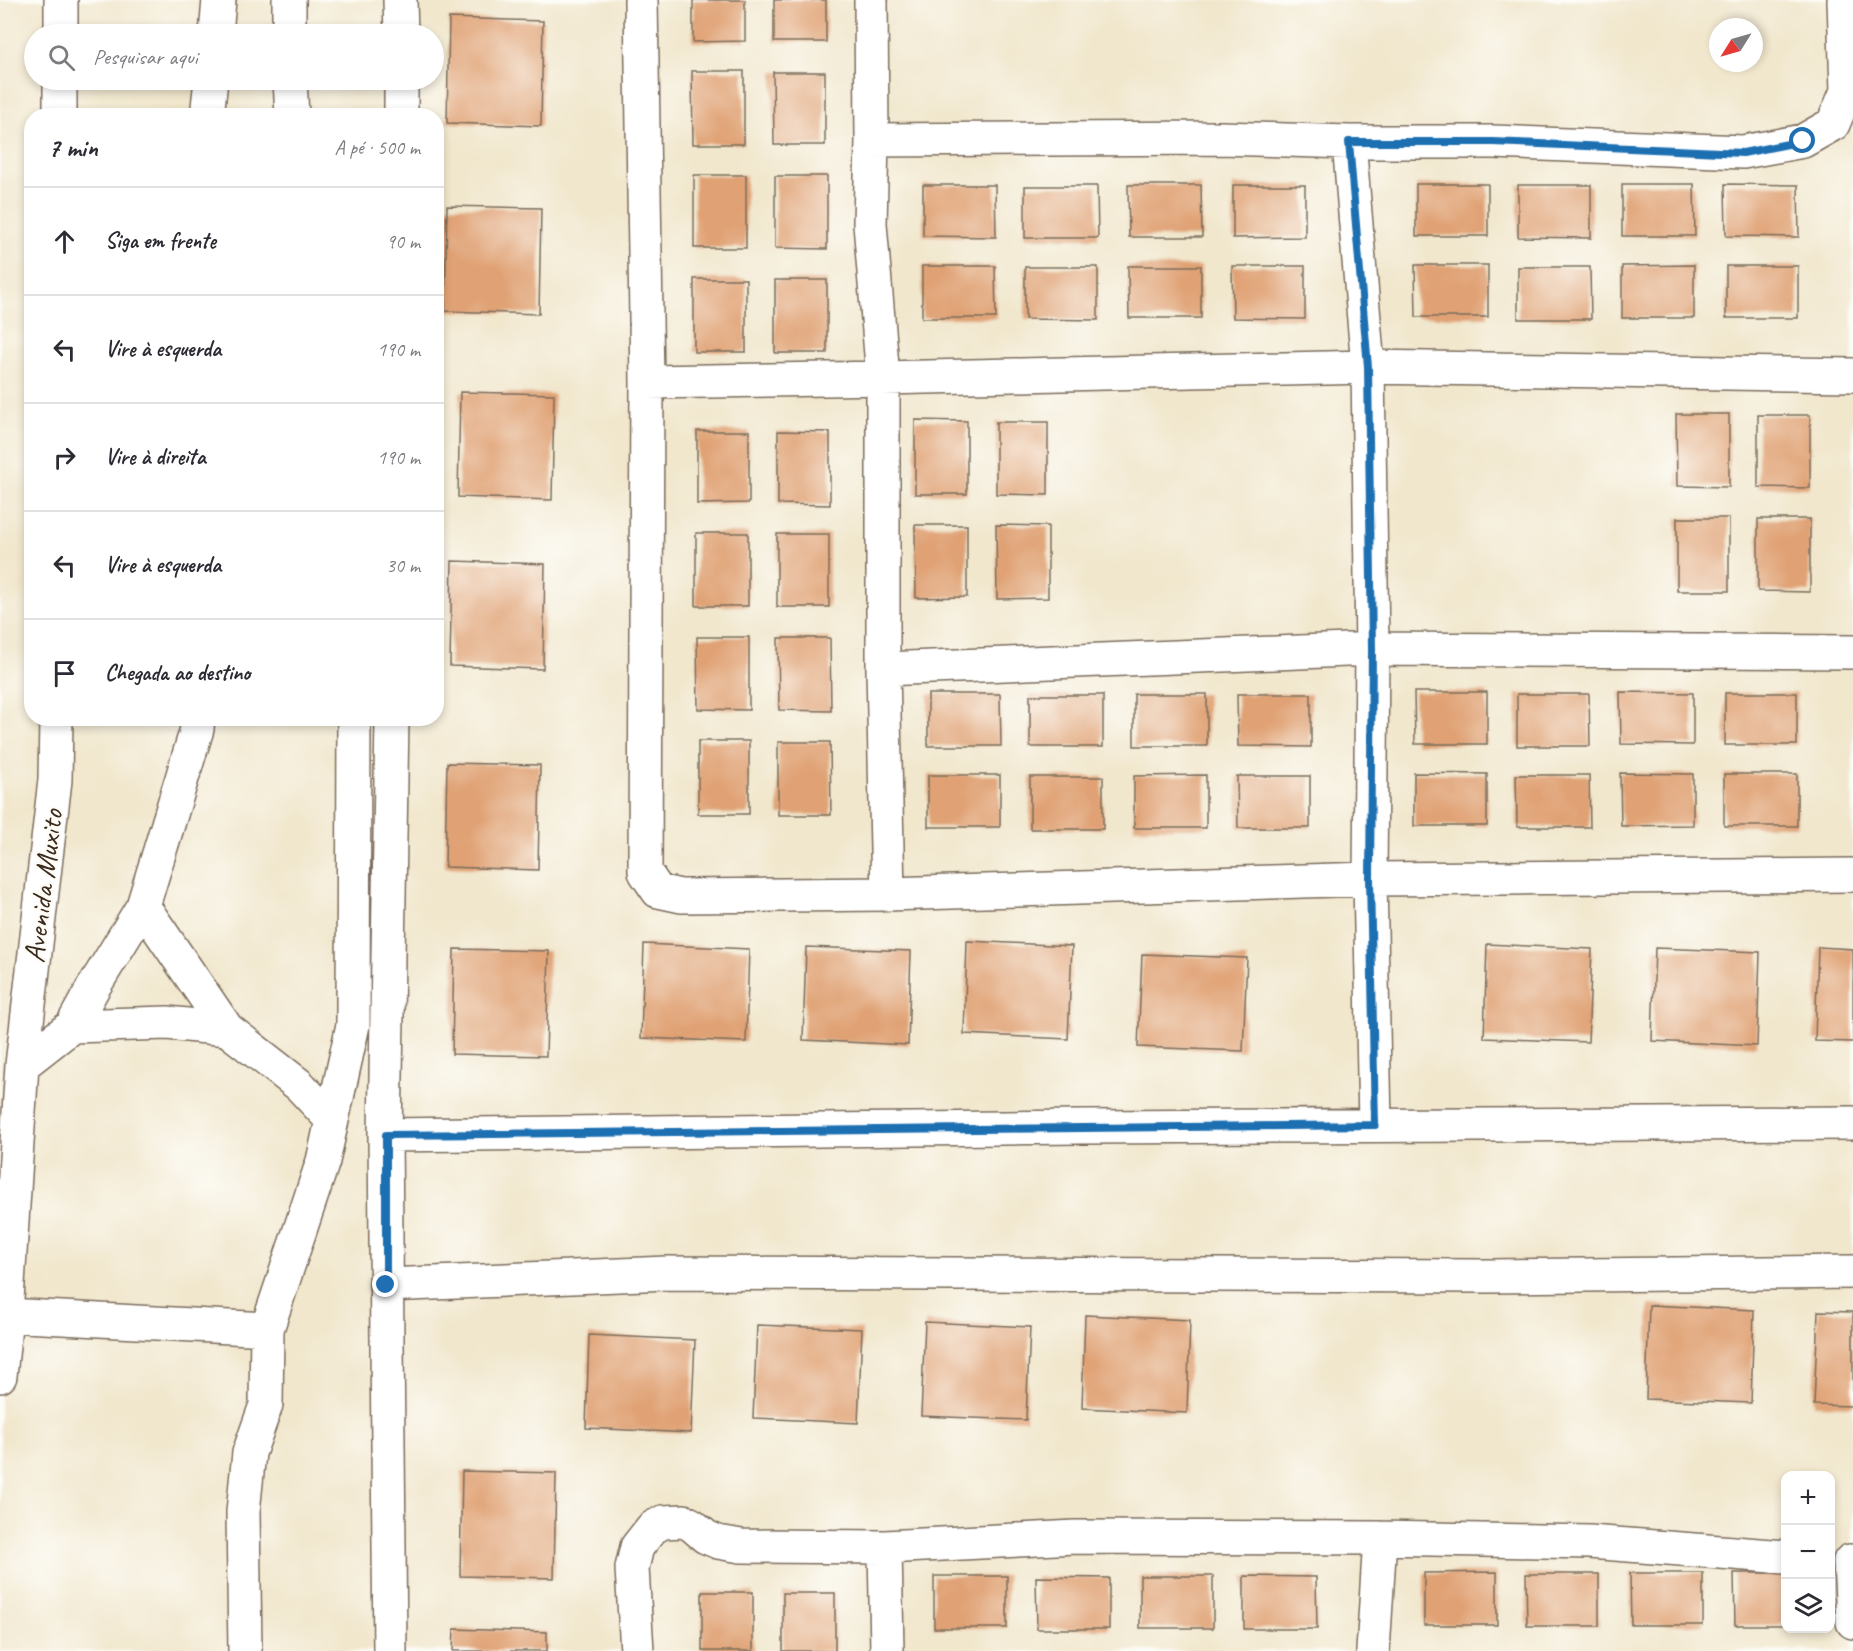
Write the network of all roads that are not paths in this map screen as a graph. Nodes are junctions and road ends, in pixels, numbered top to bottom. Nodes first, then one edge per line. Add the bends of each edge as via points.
1 (61, 0) edge
2 (219, 0) edge
3 (289, 0) edge
4 (400, 0) edge
5 (641, 0) edge
6 (870, 0) edge
7 (1844, 0) edge
8 (61, 24) edge
9 (217, 24) edge
10 (289, 24) edge
11 (401, 24) edge
12 (60, 90) edge
13 (210, 90) edge
14 (291, 90) edge
15 (401, 90) edge
16 (60, 108) edge
17 (208, 108) edge
18 (292, 108) edge
19 (401, 108) edge
20 (872, 140) junction
21 (1349, 142) junction
22 (1368, 367) junction
23 (1853, 375) edge
24 (883, 378) junction
25 (647, 381) junction
26 (1372, 649) junction
27 (1853, 652) edge
28 (883, 669) junction
29 (56, 726) edge
30 (197, 726) edge
31 (354, 726) edge
32 (392, 726) edge
33 (1853, 866) edge
34 (1853, 875) edge
35 (1370, 879) junction
36 (888, 894) junction
37 (143, 906) junction
38 (72, 1026) junction
39 (227, 1029) junction
40 (22, 1065) junction
41 (332, 1120) junction
42 (1853, 1124) edge
43 (1375, 1125) junction
44 (386, 1135) junction
45 (1853, 1272) edge
46 (386, 1285) junction
47 (6, 1315) junction
48 (267, 1329) junction
49 (0, 1376) edge
50 (1380, 1538) junction
51 (885, 1547) junction
52 (1781, 1557) edge
53 (1844, 1561) edge
54 (1853, 1622) edge
55 (245, 1651) edge
56 (390, 1651) edge
57 (637, 1651) edge
58 (887, 1651) edge
59 (1373, 1651) edge

1 - 8 street
2 - 9 street
3 - 10 street
4 - 11 street
5 - 25 street
6 - 20 street
7 - 21 street via 1847,91 1833,124 1803,141 1743,153 1493,142
12 - 16 street
13 - 17 street
14 - 18 street
15 - 19 street
20 - 21 street via 1221,138
20 - 24 street via 870,224
21 - 22 street
22 - 23 street
22 - 24 street
22 - 26 street
24 - 25 street
24 - 28 street
25 - 36 street via 645,872 658,891 681,896
26 - 27 street
26 - 28 street
26 - 35 street
28 - 36 street
29 - 40 street, Avenida Muxito via 55,780
30 - 37 street
31 - 41 street via 353,1025
32 - 44 street
33 - 34 street
34 - 35 street
35 - 36 street
35 - 43 street
37 - 38 street
37 - 39 street
38 - 39 street via 167,1023
38 - 40 street
39 - 41 street via 299,1085
40 - 47 street, Avenida Muxito
41 - 48 street via 323,1161
42 - 43 street
43 - 44 street
44 - 46 street
45 - 46 street via 667,1273
46 - 56 street
47 - 48 street
47 - 49 street, Avenida Muxito
48 - 55 street via 266,1405 249,1453 243,1512
50 - 51 street via 1075,1537
50 - 52 street via 1589,1542
50 - 59 street
51 - 57 street via 741,1546 706,1537 684,1521 663,1522 652,1528 637,1547 632,1568
51 - 58 street
53 - 54 street

